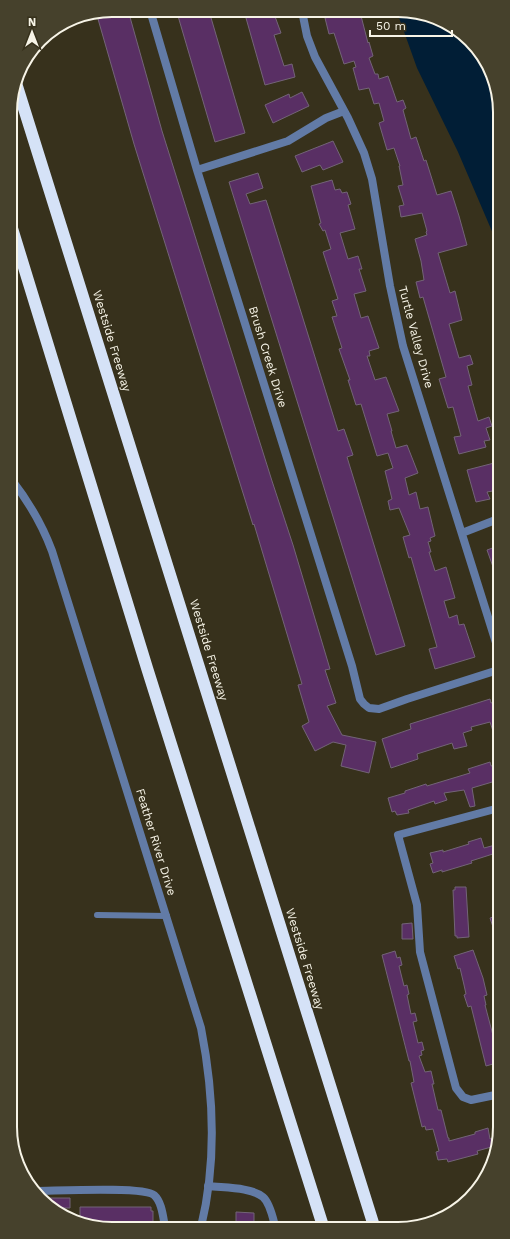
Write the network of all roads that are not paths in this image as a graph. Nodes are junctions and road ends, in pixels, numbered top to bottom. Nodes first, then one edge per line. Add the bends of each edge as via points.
1 (152, 17) edge
2 (303, 17) edge
3 (19, 93) edge
4 (344, 111) junction
5 (197, 170) junction
6 (17, 245) edge
7 (17, 486) edge
8 (493, 521) edge
9 (462, 533) junction
10 (493, 633) edge
11 (493, 672) edge
12 (493, 810) edge
13 (97, 915) dead end
14 (166, 916) junction
15 (493, 1095) edge
16 (208, 1186) junction
17 (42, 1191) edge
18 (164, 1222) edge
19 (202, 1222) edge
20 (274, 1222) edge
21 (322, 1222) edge
22 (373, 1222) edge

1 - 5 street, Brush Creek Drive
2 - 4 street, Turtle Valley Drive via 315,57
3 - 22 highway, Westside Freeway
4 - 5 street via 326,118 288,140
4 - 9 street, Turtle Valley Drive via 364,153 372,179 403,346
5 - 11 street, Brush Creek Drive via 352,666 360,699 369,708 379,709
6 - 21 highway via 144,660
7 - 14 street, Feather River Drive via 46,533
8 - 9 street
9 - 10 street, Turtle Valley Drive
12 - 15 street via 398,835 417,905 420,952 456,1088 463,1097 471,1100
13 - 14 lane
14 - 16 street, Feather River Drive via 201,1028 206,1054 213,1114
16 - 19 street, Feather River Drive
16 - 20 street via 253,1191 264,1198
17 - 18 street via 132,1190 154,1195 159,1201

